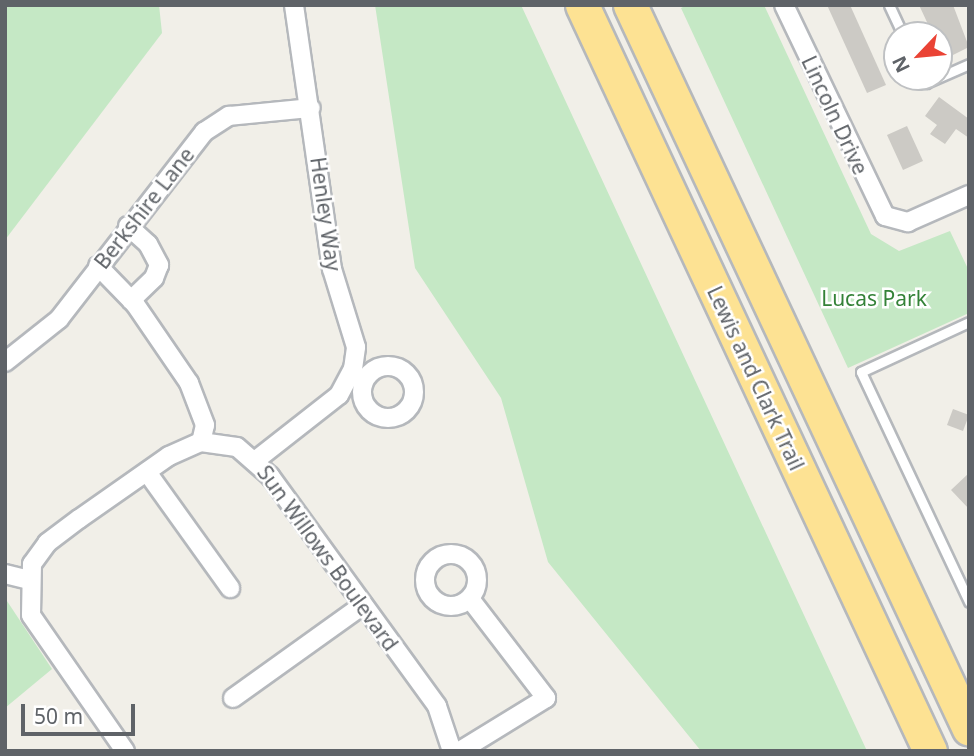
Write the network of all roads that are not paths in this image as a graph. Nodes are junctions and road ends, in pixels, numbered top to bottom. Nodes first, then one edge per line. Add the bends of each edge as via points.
1 (294, 5) edge
2 (582, 5) edge
3 (630, 5) edge
4 (783, 5) edge
5 (889, 5) edge
6 (896, 21) edge
7 (311, 108) junction
8 (969, 195) edge
9 (128, 226) junction
10 (98, 266) junction
11 (131, 300) junction
12 (969, 322) edge
13 (5, 362) edge
14 (201, 442) junction
15 (256, 460) junction
16 (147, 471) junction
17 (5, 574) edge
18 (29, 580) junction
19 (230, 588) dead end
20 (470, 599) dead end
21 (969, 601) edge
22 (363, 605) junction
23 (233, 698) dead end
24 (969, 729) edge
25 (125, 751) edge
26 (452, 751) edge
27 (460, 751) edge
28 (930, 751) edge

1 - 7 street, Henley Way
2 - 28 highway, Lewis and Clark Trail
3 - 24 highway, Lewis and Clark Trail
4 - 8 street, Lincoln Drive via 879,210 892,220 908,222
5 - 6 lane
7 - 9 street, Berkshire Lane via 229,116 217,122 180,159
7 - 15 street, Henley Way via 332,270 356,347 356,383
9 - 10 street, Berkshire Lane
9 - 11 street via 148,244 159,265 154,278
10 - 11 street
10 - 13 street, Berkshire Lane via 59,319
11 - 14 street via 198,398 205,425
12 - 21 lane via 861,372
14 - 15 street, Sun Willows Boulevard via 237,447
14 - 16 street via 186,446
15 - 22 street, Sun Willows Boulevard
16 - 18 street via 47,543 32,564
16 - 19 street
17 - 18 street
18 - 25 street via 29,602 38,628
20 - 27 street via 546,698
22 - 23 street
22 - 26 street, Sun Willows Boulevard via 437,706

